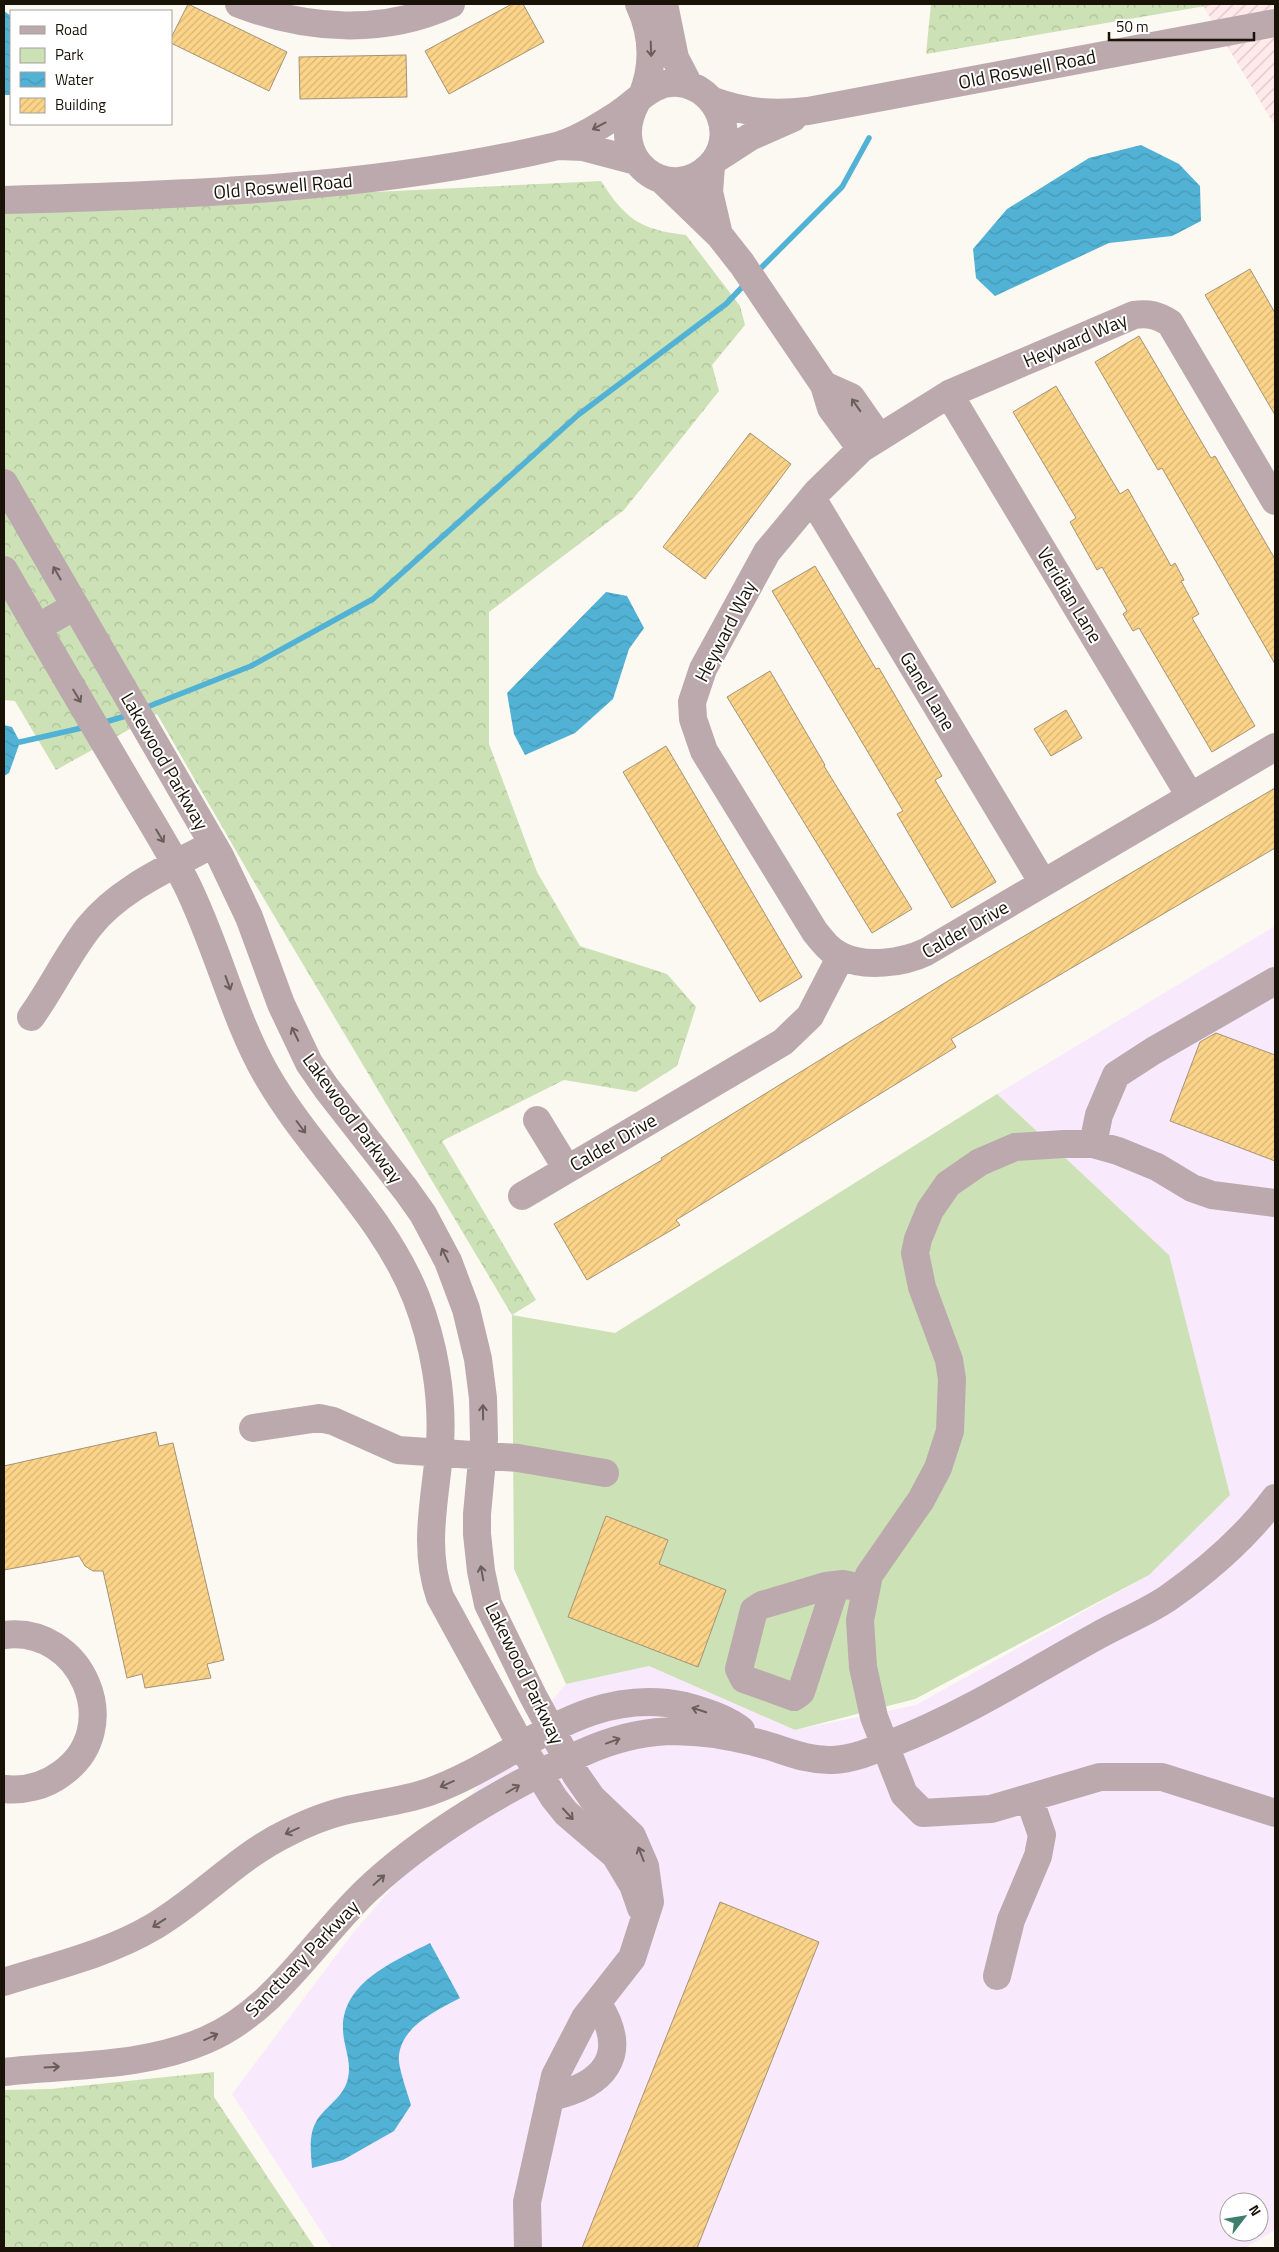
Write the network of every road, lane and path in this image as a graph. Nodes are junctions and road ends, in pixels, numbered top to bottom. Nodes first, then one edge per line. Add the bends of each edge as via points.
1 (239, 4) edge
2 (451, 4) edge
3 (638, 4) edge
4 (664, 4) edge
5 (1275, 23) edge
6 (690, 85) junction
7 (639, 98) junction
8 (713, 101) junction
9 (808, 112) junction
10 (559, 146) junction
11 (636, 161) junction
12 (713, 162) junction
13 (662, 179) junction
14 (4, 200) edge
15 (720, 236) junction
16 (949, 394) junction
17 (870, 443) junction
18 (4, 483) edge
19 (812, 498) junction
20 (1275, 501) edge
21 (4, 570) edge
22 (75, 606) junction
23 (37, 628) junction
24 (1275, 747) edge
25 (1190, 796) junction
26 (213, 844) junction
27 (176, 864) junction
28 (1043, 883) junction
29 (841, 956) junction
30 (1275, 981) edge
31 (31, 1017) dead end
32 (538, 1120) dead end
33 (1093, 1144) junction
34 (567, 1169) junction
35 (522, 1196) dead end
36 (1275, 1202) edge
37 (253, 1428) dead end
38 (439, 1454) junction
39 (482, 1456) junction
40 (605, 1474) dead end
41 (1275, 1498) edge
42 (836, 1585) dead end
43 (866, 1589) junction
44 (4, 1636) edge
45 (551, 1729) junction
46 (756, 1742) junction
47 (520, 1745) junction
48 (884, 1746) junction
49 (568, 1760) junction
50 (540, 1774) junction
51 (4, 1788) edge
52 (1029, 1798) junction
53 (1275, 1813) edge
54 (644, 1918) junction
55 (997, 1976) dead end
56 (4, 1982) edge
57 (598, 2004) junction
58 (4, 2072) edge
59 (550, 2097) junction
60 (528, 2248) edge

1 - 2 street via 303,22 351,26 422,15
3 -> 7 street via 652,48 649,79
4 - 6 street via 675,58
5 - 9 street, Old Roswell Road
6 - 7 street, Old Roswell Road via 664,84
6 - 8 street, Old Roswell Road
7 -> 10 street, Old Roswell Road via 600,126
7 - 11 street via 629,115 626,131 628,147
8 - 9 street, Old Roswell Road via 755,113
8 - 12 street via 720,112 724,136
9 - 12 street, Old Roswell Road via 750,137
10 - 11 street, Old Roswell Road via 583,147
10 - 14 street, Old Roswell Road via 469,165 328,182 194,193
11 - 13 street, Old Roswell Road via 647,172
12 - 13 street, Old Roswell Road via 700,174 688,179
12 - 15 street via 709,192
13 - 15 street
15 - 17 street via 824,384 851,397
16 - 17 street, Heyward Way
16 - 20 street, Heyward Way via 1134,315 1159,316 1177,333
16 - 25 street, Veridian Lane
17 - 19 street, Heyward Way
22 -> 18 street, Lakewood Parkway
19 - 28 street, Ganel Lane
19 - 29 street, Heyward Way via 768,552 702,669 692,702 693,719 704,751 815,932 826,947
21 - 23 street, Lakewood Parkway
22 - 23 street
22 - 26 street, Lakewood Parkway
23 -> 27 street, Lakewood Parkway
24 - 25 street, Calder Drive
25 - 28 street, Calder Drive
26 - 27 street
39 -> 26 street, Lakewood Parkway via 483,1398 478,1359 466,1309 448,1261 423,1214 309,1063 281,1004 242,901
27 - 31 street via 127,893 90,926
27 -> 38 street, Lakewood Parkway via 208,929 265,1072 302,1129 384,1234 416,1297 435,1366
28 - 29 street, Calder Drive via 914,958 856,962
29 - 34 street, Calder Drive via 810,1016 783,1042
30 - 33 street via 1116,1075 1099,1115
32 - 34 street
33 - 36 street via 1140,1159 1192,1188 1212,1195
33 - 43 street via 1016,1147 997,1154 948,1184 930,1210 918,1239 917,1270 949,1360 952,1379 950,1431 938,1468 921,1500 869,1575
34 - 35 street, Calder Drive
37 - 38 street via 319,1418 398,1450
38 - 39 street
38 - 47 street, Lakewood Parkway via 430,1538 435,1582 447,1612
39 - 40 street via 518,1458
45 -> 39 street, Lakewood Parkway via 494,1619 484,1588 477,1534
41 - 48 street via 1227,1551 1164,1600 933,1727
42 - 43 street
43 - 48 street via 860,1620 863,1667 867,1692
44 - 51 street via 30,1636 46,1641 71,1658 87,1684 93,1719 85,1748 64,1772 42,1784
46 -> 45 street via 737,1727 697,1709 657,1702 616,1704
45 - 47 street
45 - 49 street, Lakewood Parkway
46 - 48 street via 808,1759 828,1760 846,1759
49 -> 46 street, Sanctuary Parkway via 622,1738 649,1731 699,1731
47 - 50 street, Lakewood Parkway
47 -> 56 street via 429,1792 333,1814 290,1831 237,1862 185,1906 152,1928 110,1947
48 - 52 street via 904,1794 923,1814 991,1809
49 - 50 street, Sanctuary Parkway
54 -> 49 street, Lakewood Parkway via 650,1902 640,1848 622,1825 592,1798
50 -> 54 street, Lakewood Parkway via 566,1813 615,1855 633,1885
58 -> 50 street, Sanctuary Parkway via 147,2058 177,2051 230,2028 271,1996 347,1910 391,1869 451,1826
52 - 53 street via 1100,1776 1162,1777
52 - 55 street via 1042,1835 1038,1856 1011,1920
54 - 57 street, Lakewood Parkway via 632,1958
57 - 59 street, Lakewood Parkway via 585,2018 555,2076
57 - 59 street via 608,2023 613,2048 605,2069 593,2082 573,2092
59 - 60 street, Lakewood Parkway via 527,2202

